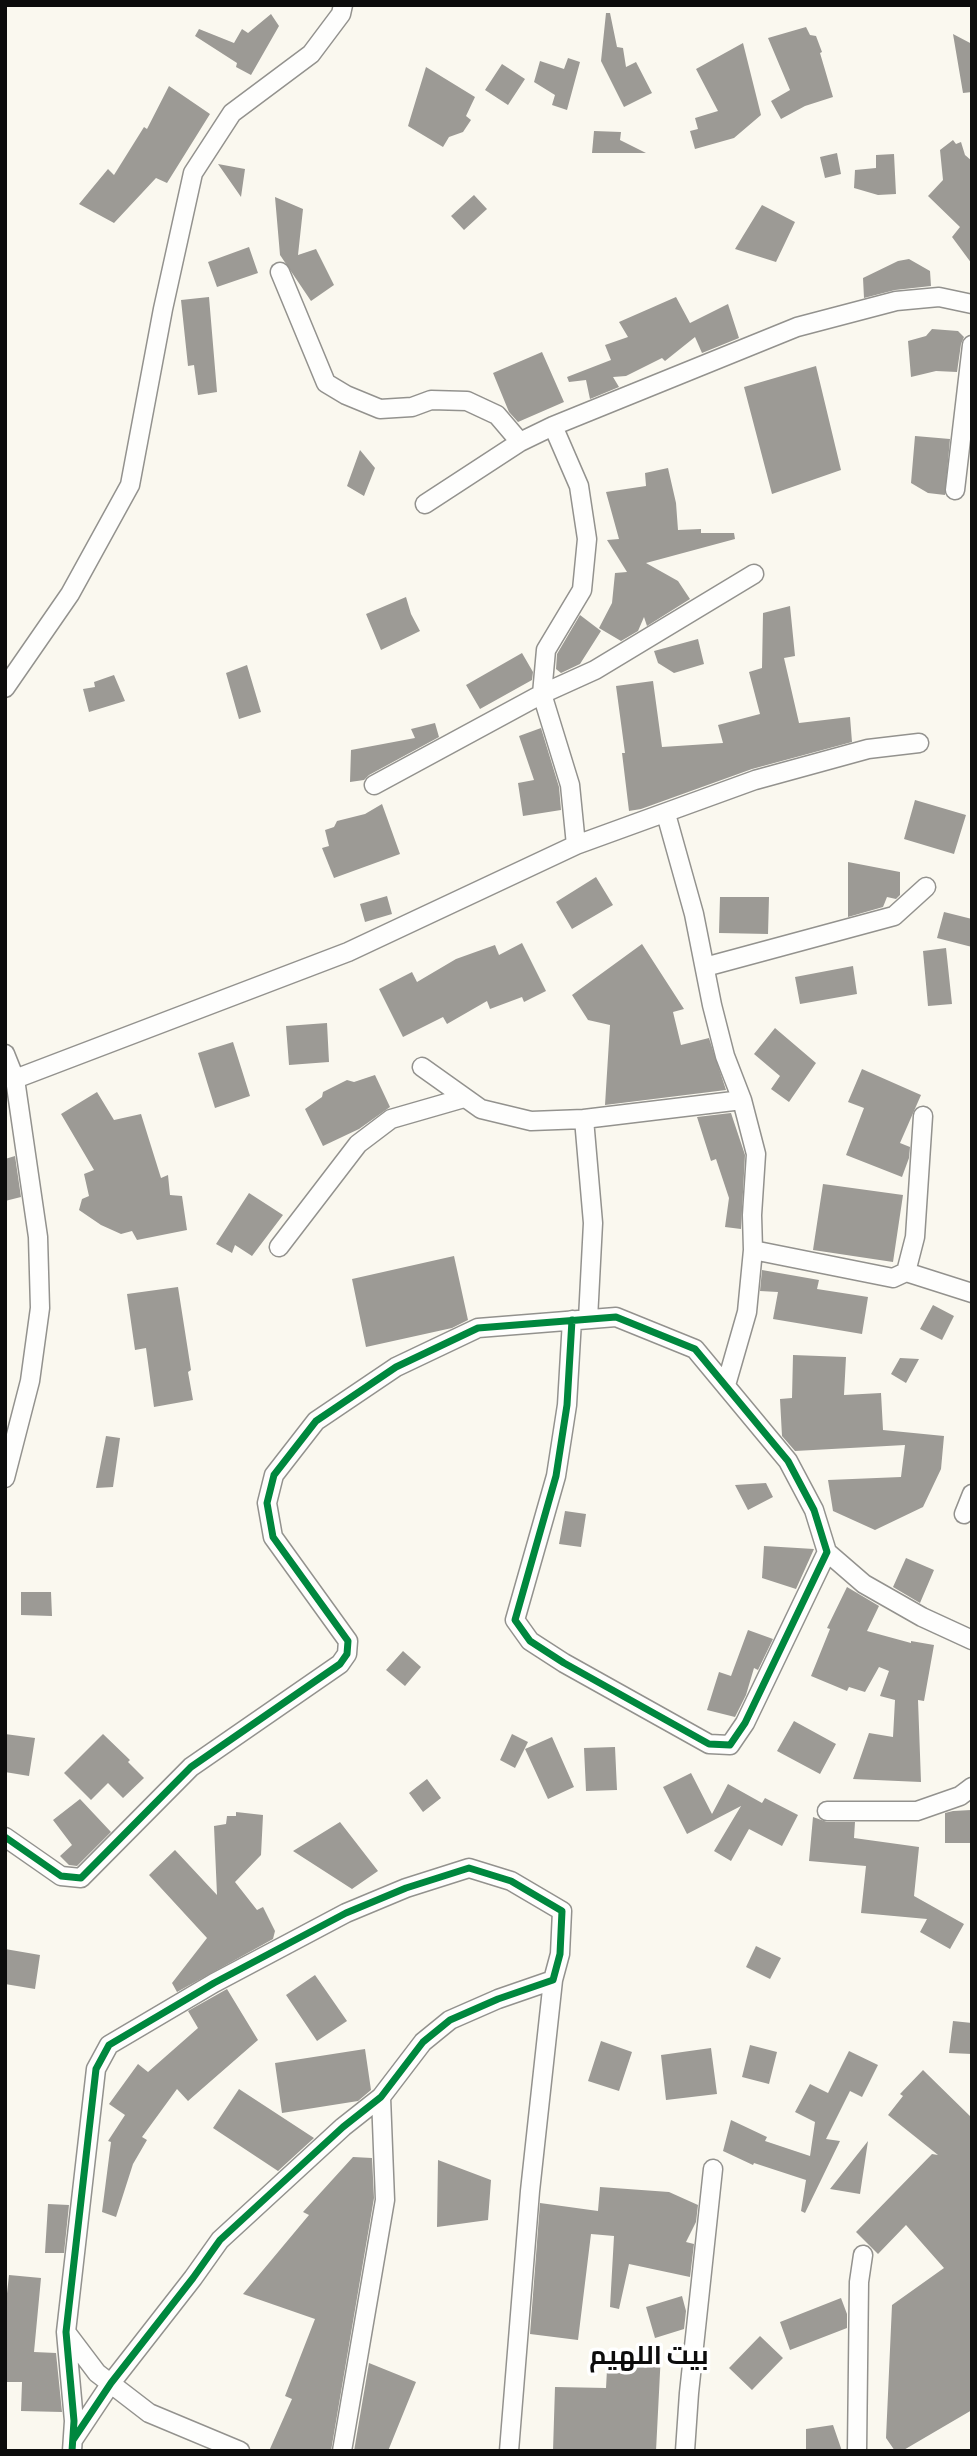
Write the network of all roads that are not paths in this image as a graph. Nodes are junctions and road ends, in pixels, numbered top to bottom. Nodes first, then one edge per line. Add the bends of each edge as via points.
1 (343, 5) edge
2 (280, 272) dead end
3 (972, 304) edge
4 (972, 345) edge
5 (553, 426) junction
6 (520, 442) junction
7 (955, 490) dead end
8 (425, 504) dead end
9 (754, 574) dead end
10 (5, 688) edge
11 (542, 694) junction
12 (919, 743) dead end
13 (374, 785) dead end
14 (666, 814) junction
15 (576, 845) junction
16 (926, 887) dead end
17 (705, 967) junction
18 (5, 1054) edge
19 (422, 1067) dead end
20 (15, 1079) junction
21 (464, 1098) junction
22 (742, 1100) junction
23 (923, 1116) dead end
24 (584, 1119) junction
25 (279, 1247) dead end
26 (753, 1250) junction
27 (906, 1272) junction
28 (972, 1293) edge
29 (580, 1320) junction
30 (726, 1385) junction
31 (5, 1478) edge
32 (972, 1494) edge
33 (964, 1514) dead end
34 (827, 1552) junction
35 (972, 1640) edge
36 (972, 1787) edge
37 (827, 1811) dead end
38 (5, 1837) edge
39 (553, 1980) junction
40 (381, 2097) junction
41 (713, 2169) dead end
42 (863, 2255) dead end
43 (66, 2332) junction
44 (111, 2383) junction
45 (73, 2445) edge
46 (240, 2451) edge
47 (342, 2451) edge
48 (509, 2451) edge
49 (685, 2451) edge
50 (857, 2451) edge

1 - 10 street via 311,54 232,113 193,173 130,485 70,594
2 - 6 street via 326,383 380,409 412,407 431,400 467,401 498,415
3 - 5 street via 939,297 896,301 797,327
4 - 7 street
5 - 6 street
5 - 11 street via 579,486 587,539 582,590 546,650
6 - 8 street
9 - 11 street via 595,670
11 - 13 street
11 - 15 street via 570,785
12 - 14 street via 868,749 812,764
14 - 15 street
14 - 17 street
15 - 20 street via 348,951
16 - 17 street via 894,916
17 - 22 street via 725,1056
18 - 20 street
19 - 21 street
20 - 31 street via 38,1237 40,1308 30,1381
21 - 24 street via 481,1109 531,1121
21 - 25 street via 391,1119 358,1144
22 - 24 street
22 - 26 street via 756,1154
23 - 27 street via 915,1237
24 - 29 street via 593,1223
26 - 27 street via 893,1278
26 - 30 street via 747,1312
27 - 28 street
29 - 30 street via 616,1317 695,1349
29 - 34 street via 556,1476 515,1620 530,1641 709,1744 730,1745 745,1723
29 - 38 street via 478,1328 396,1367 316,1420 274,1475 267,1503 273,1537 348,1641 340,1664 191,1767 81,1878 61,1876
30 - 34 street via 788,1461 814,1510
32 - 33 street
34 - 35 street via 864,1584
36 - 37 street via 917,1811
39 - 40 street via 450,2020 423,2042
39 - 43 street via 560,1954 562,1911 511,1881 469,1868 346,1913 109,2045 96,2069
39 - 48 street
40 - 44 street via 220,2240
40 - 47 street via 385,2200
41 - 49 street
42 - 50 street
43 - 44 street via 97,2373
43 - 45 street
44 - 45 street
44 - 46 street via 149,2413

